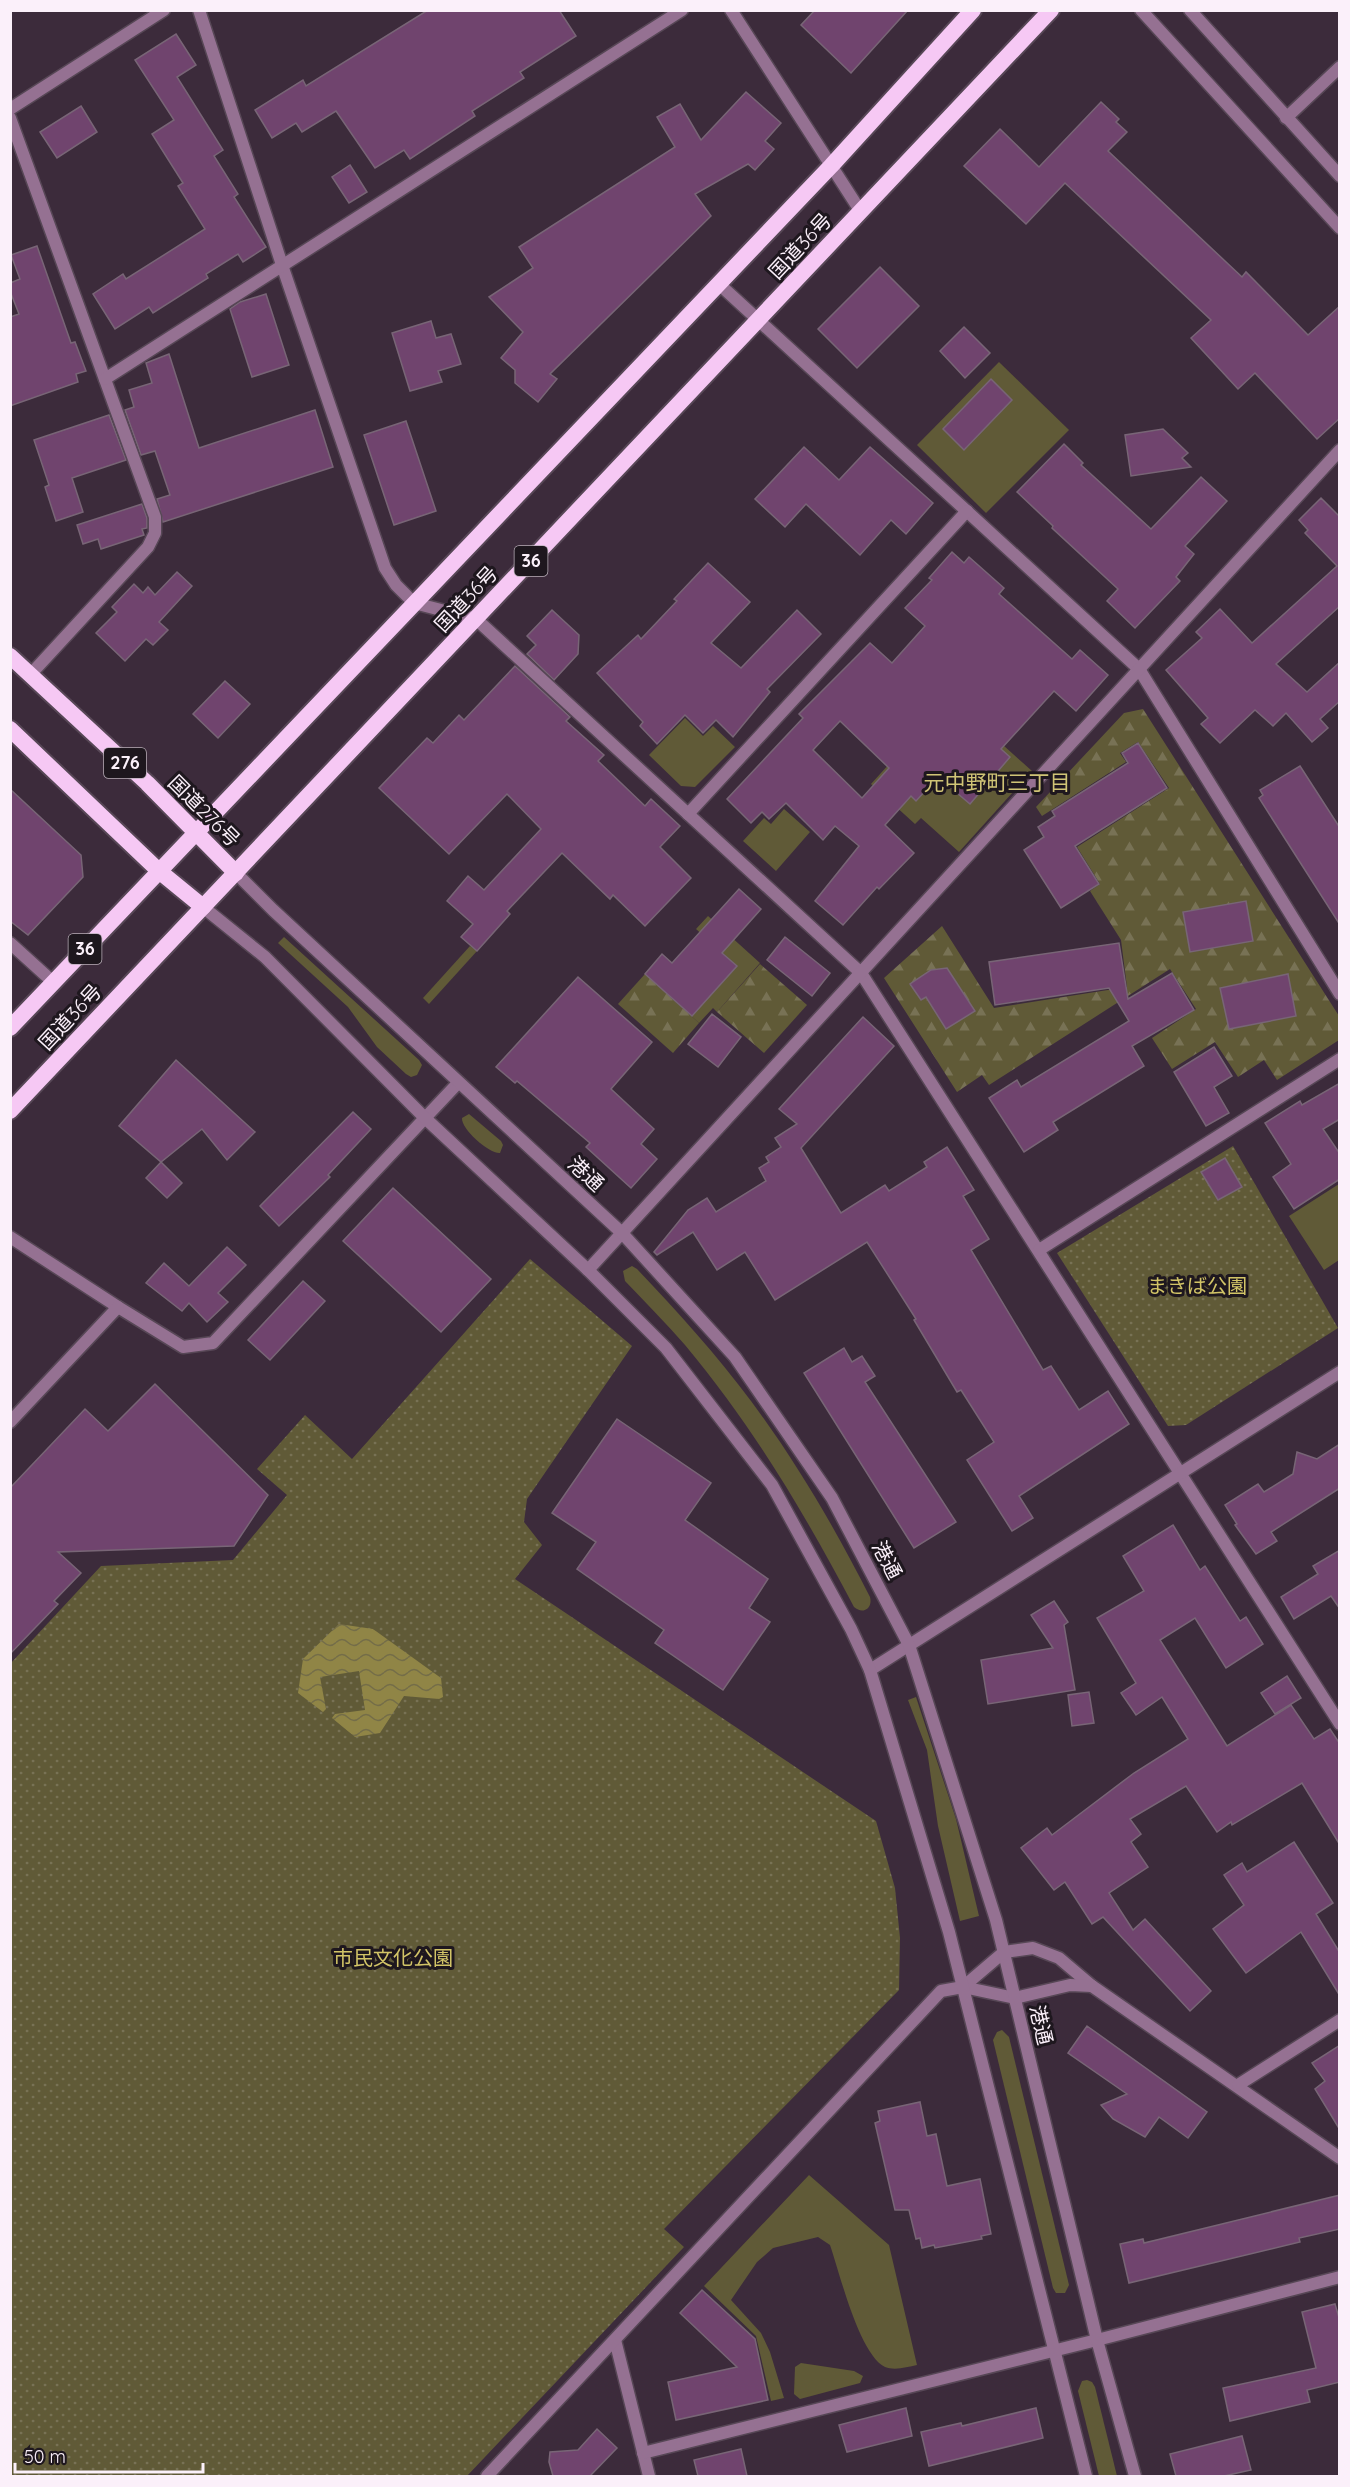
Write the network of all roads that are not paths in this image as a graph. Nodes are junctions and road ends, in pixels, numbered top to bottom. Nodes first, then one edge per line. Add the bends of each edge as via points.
1 (164, 10) edge
2 (199, 10) edge
3 (682, 10) edge
4 (731, 10) edge
5 (973, 10) edge
6 (1051, 10) edge
7 (1141, 10) edge
8 (1190, 10) edge
9 (1340, 67) edge
10 (10, 109) edge
11 (10, 118) edge
12 (1286, 118) junction
13 (831, 166) junction
14 (1340, 176) edge
15 (861, 212) junction
16 (1340, 228) edge
17 (282, 265) junction
18 (719, 284) junction
19 (759, 320) junction
20 (105, 380) junction
21 (1340, 450) edge
22 (967, 511) junction
23 (414, 603) junction
24 (476, 619) junction
25 (10, 656) edge
26 (1139, 669) junction
27 (30, 675) junction
28 (10, 729) edge
29 (688, 814) junction
30 (196, 833) junction
31 (159, 871) junction
32 (236, 873) junction
33 (203, 907) junction
34 (10, 943) edge
35 (861, 972) junction
36 (53, 982) junction
37 (1340, 994) edge
38 (10, 1028) edge
39 (1340, 1059) edge
40 (458, 1083) junction
41 (10, 1112) edge
42 (425, 1118) junction
43 (622, 1233) junction
44 (10, 1237) edge
45 (1039, 1250) junction
46 (588, 1269) junction
47 (118, 1307) junction
48 (1340, 1372) edge
49 (10, 1422) edge
50 (1180, 1473) junction
51 (909, 1645) junction
52 (870, 1670) junction
53 (1337, 1715) edge
54 (1004, 1952) junction
55 (1092, 1986) junction
56 (963, 1987) junction
57 (1015, 1998) junction
58 (1340, 2020) edge
59 (1238, 2085) junction
60 (1340, 2158) edge
61 (1340, 2277) edge
62 (615, 2340) junction
63 (1097, 2340) junction
64 (1054, 2351) junction
65 (643, 2453) junction
66 (487, 2476) edge
67 (649, 2476) edge
68 (1086, 2476) edge
69 (1135, 2476) edge

1 - 10 street
2 - 17 street
3 - 17 street
4 - 13 street
5 - 13 highway, 国道36号 / 36
6 - 15 highway, 国道36号 / 36
7 - 16 street
8 - 12 street
9 - 12 street
11 - 20 street
12 - 14 street
13 - 15 street
13 - 18 highway, 国道36号 / 36
15 - 19 highway, 国道36号 / 36
17 - 20 street
17 - 23 street via 385,568
18 - 19 street
18 - 23 highway, 国道36号 / 36
19 - 22 street
19 - 24 highway, 国道36号 / 36
20 - 27 street via 155,517 155,533 148,547
21 - 26 street
22 - 26 street
22 - 29 street
23 - 24 street
23 - 30 highway, 国道36号 / 36
24 - 29 street
24 - 32 highway, 国道36号 / 36
25 - 27 highway, 国道276号 / 276
26 - 35 street
26 - 37 street
27 - 30 highway, 国道276号 / 276
28 - 31 highway, 276
29 - 35 street
30 - 31 highway, 国道36号 / 36
30 - 32 highway, 国道276号 / 276
31 - 33 highway, 276
31 - 36 highway, 国道36号 / 36
32 - 33 highway, 国道36号 / 36
32 - 40 street, 港通
33 - 41 highway, 国道36号 / 36
33 - 42 street via 265,957
34 - 36 street
35 - 43 street
35 - 45 street
36 - 38 highway, 国道36号 / 36
39 - 45 street
40 - 42 street
40 - 43 street, 港通
42 - 46 street
42 - 47 street via 213,1343 183,1347
43 - 46 street
43 - 51 street, 港通 via 735,1357 832,1498
44 - 47 street
45 - 50 street
46 - 52 street via 666,1348 772,1485
47 - 49 street
48 - 50 street
50 - 51 street
50 - 53 street
51 - 52 street
51 - 54 street, 港通
52 - 56 street
54 - 55 street via 1033,1948 1059,1958
54 - 56 street
54 - 57 street, 港通
55 - 57 street via 1070,1985
55 - 59 street
56 - 57 street
56 - 62 street via 941,1991
56 - 64 street
57 - 63 street, 港通
58 - 59 street
59 - 60 street
61 - 63 street
62 - 65 street
62 - 66 street
63 - 64 street
63 - 69 street, 港通
64 - 65 street
64 - 68 street
65 - 67 street

